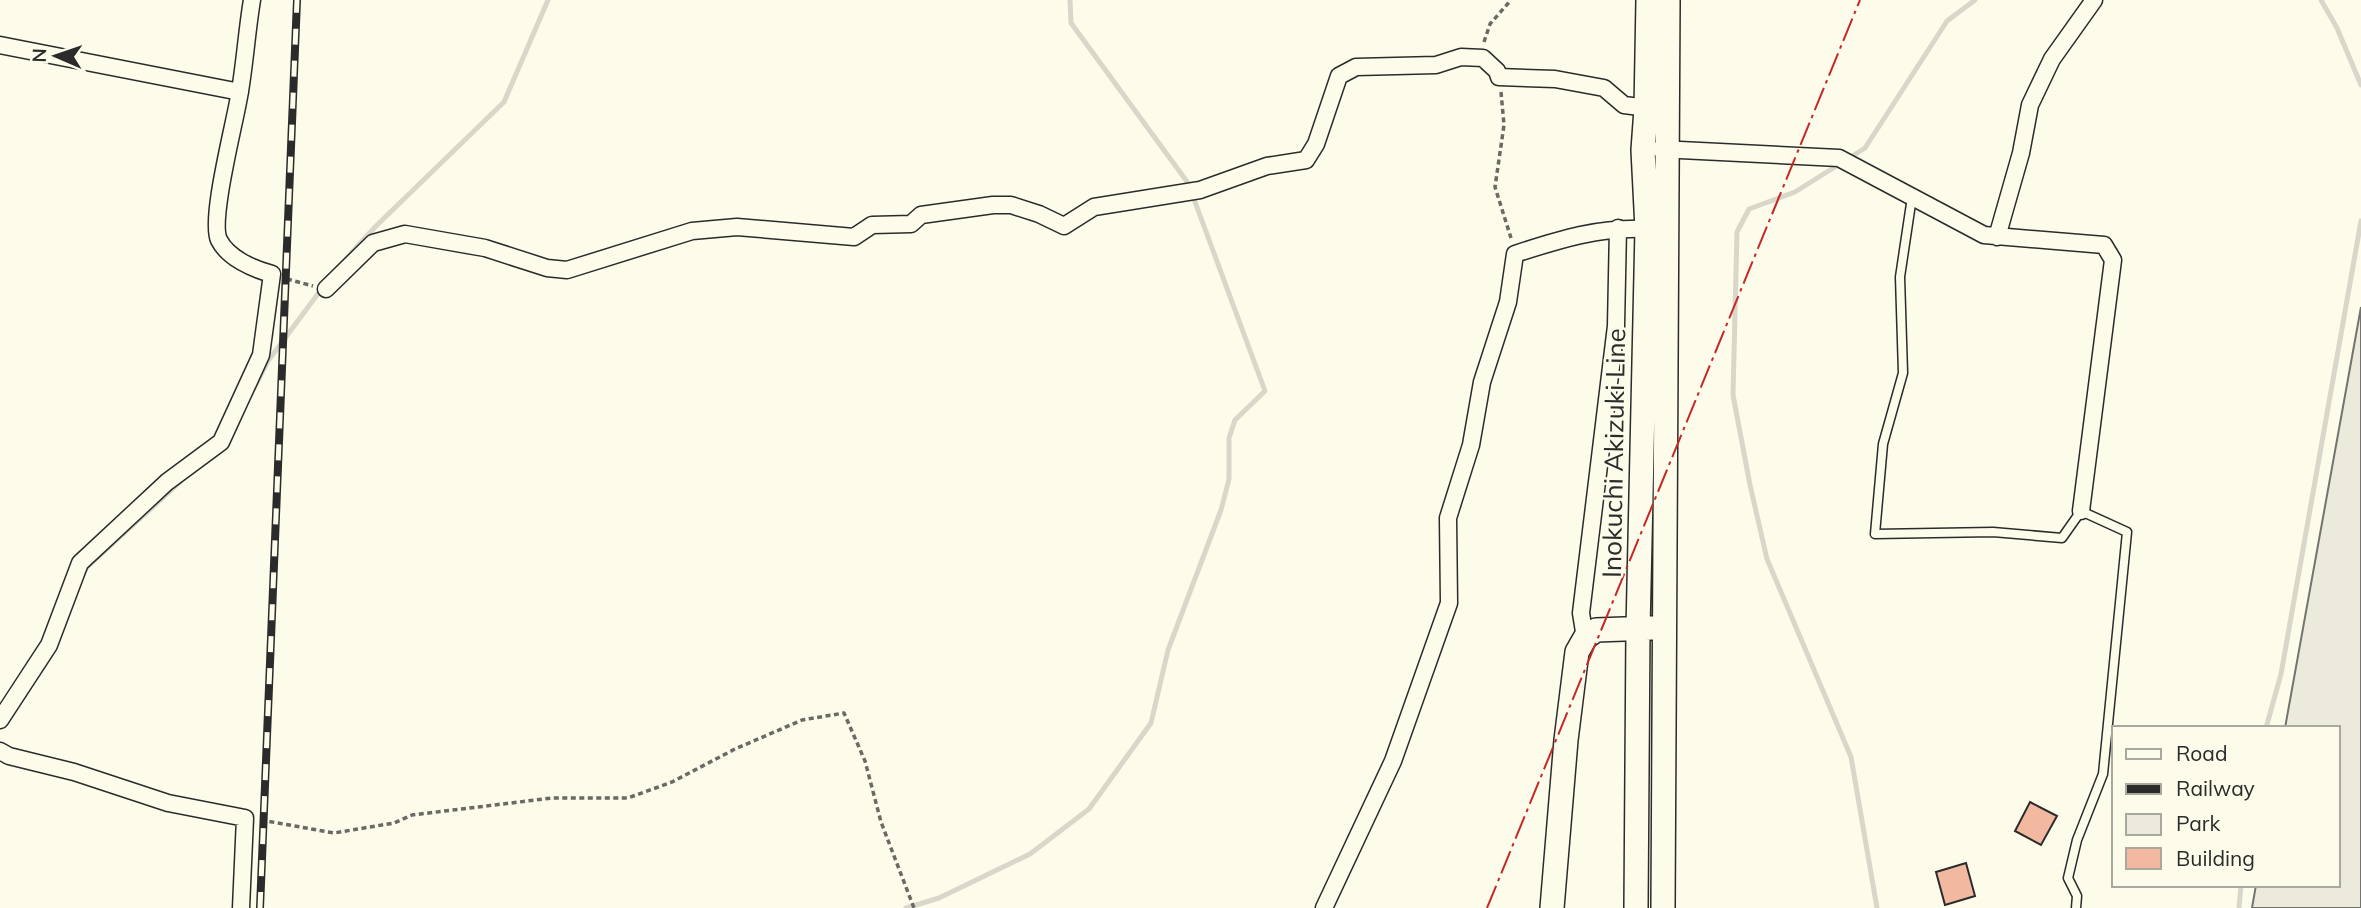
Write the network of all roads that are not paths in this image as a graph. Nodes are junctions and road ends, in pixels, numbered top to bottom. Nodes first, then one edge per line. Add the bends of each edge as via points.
1 (252, 0) edge
2 (1648, 0) edge
3 (1668, 0) edge
4 (2094, 0) edge
5 (0, 45) edge
6 (240, 92) junction
7 (1656, 109) junction
8 (1669, 148) junction
9 (1643, 150) junction
10 (1912, 197) junction
11 (1618, 228) junction
12 (1647, 229) junction
13 (1997, 237) junction
14 (326, 289) road end
15 (2081, 511) junction
16 (1664, 628) junction
17 (1638, 629) junction
18 (1585, 638) junction
19 (0, 720) edge
20 (0, 751) edge
21 (241, 908) edge
22 (1324, 908) edge
23 (1552, 908) edge
24 (1636, 908) edge
25 (1663, 908) edge
26 (2076, 908) edge

1 - 6 street
2 - 7 main road, Inokuchi Akizuki Line
3 - 7 main road, Inokuchi Akizuki Line
4 - 13 street via 2052,58 2030,105
5 - 6 street
6 - 19 street via 216,215 219,239 235,258 272,274 261,355 221,442 167,482 80,563 49,645
7 - 8 main road, Inokuchi Akizuki Line
7 - 9 main road, Inokuchi Akizuki Line
7 - 14 street via 1624,105 1604,88 1555,79 1500,77 1483,58 1461,57 1436,65 1356,67 1339,76 1306,160 1268,166 1200,190 1094,207 1064,226 1011,205 993,205 921,215 911,224 872,225 854,237 737,228 692,231 567,270 485,248 405,234 373,243
8 - 9 street
8 - 10 street via 1839,158
8 - 16 main road, Inokuchi Akizuki Line
9 - 12 main road, Inokuchi Akizuki Line
10 - 13 street via 1984,235
10 - 15 lane via 1900,277 1903,373 1883,444 1875,534 1993,532 2062,538
11 - 12 street
11 - 18 street via 1616,326 1581,613
11 - 22 street via 1578,234 1515,254 1508,302 1482,382 1471,445 1448,518 1449,603 1393,761
12 - 17 main road, Inokuchi Akizuki Line
13 - 15 street via 2104,245 2113,260
15 - 26 lane via 2127,532 2103,774 2077,840 2068,878 2077,897
16 - 17 main road
16 - 25 main road, Inokuchi Akizuki Line
17 - 18 main road via 1596,630
17 - 24 main road, Inokuchi Akizuki Line
18 - 23 main road via 1575,664
20 - 21 street via 168,803 244,818

